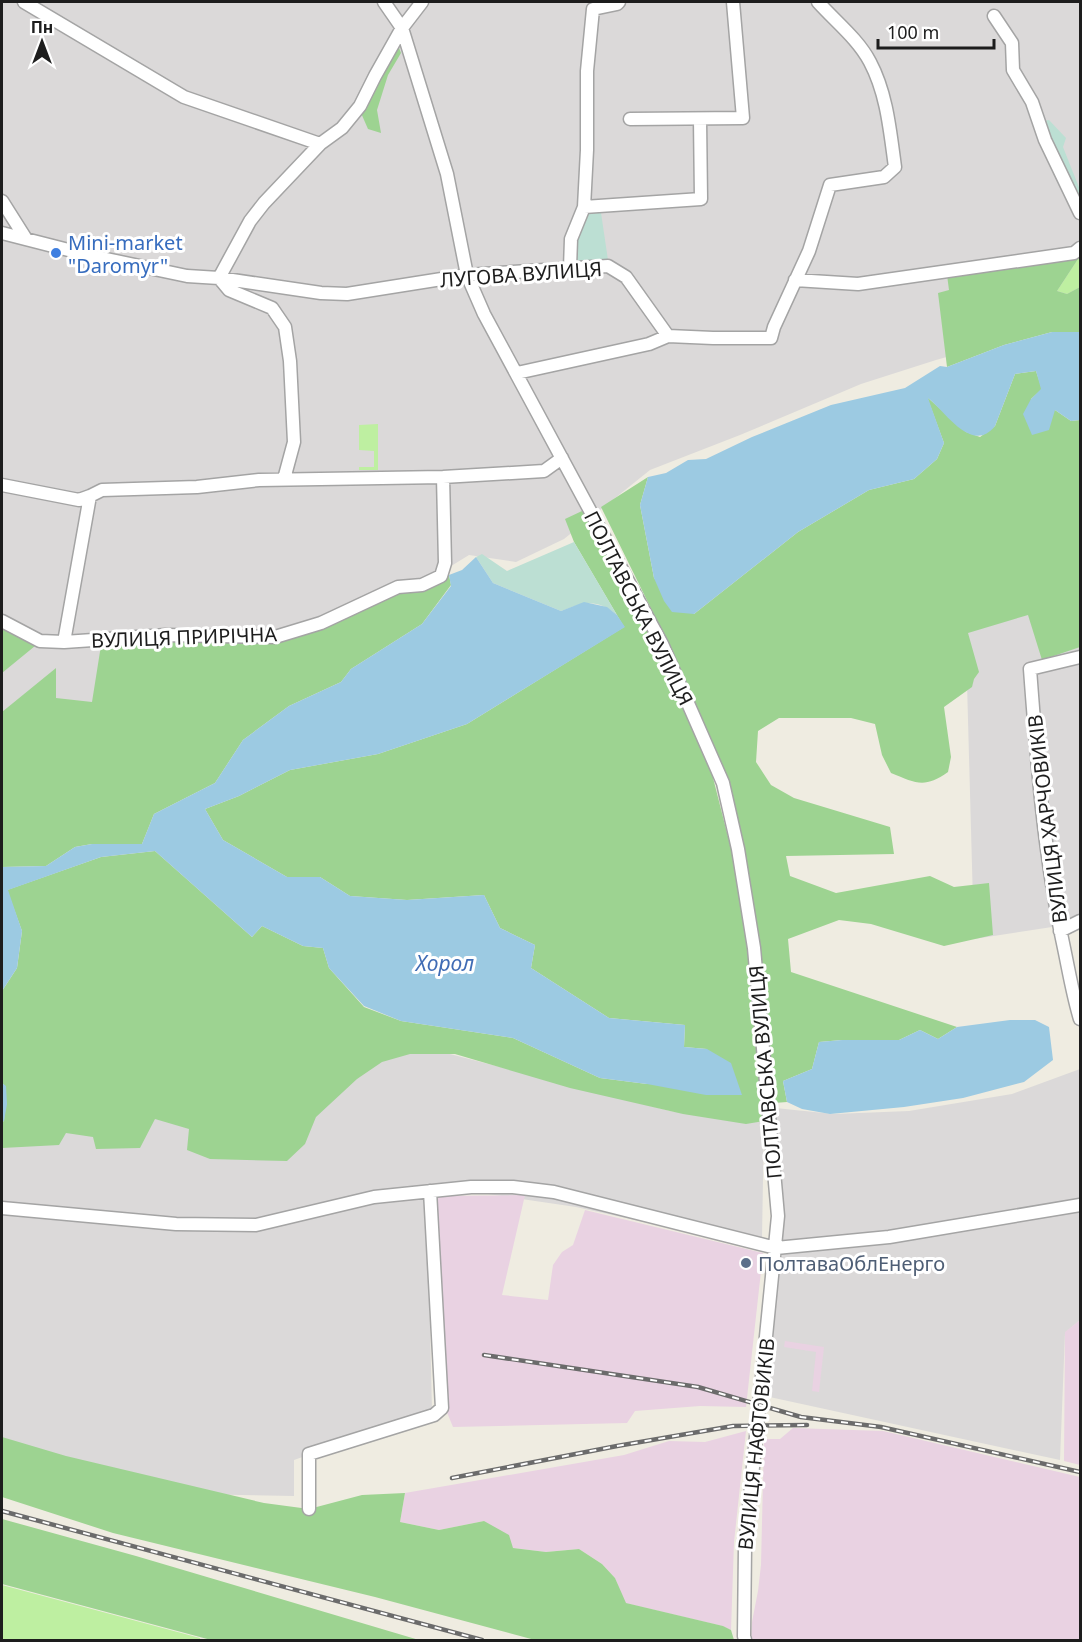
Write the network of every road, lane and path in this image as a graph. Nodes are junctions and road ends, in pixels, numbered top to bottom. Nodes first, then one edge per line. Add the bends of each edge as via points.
1 (24, 2) edge
2 (384, 2) edge
3 (422, 2) edge
4 (618, 2) edge
5 (733, 2) edge
6 (818, 2) edge
7 (994, 16) dead end
8 (402, 28) junction
9 (630, 119) dead end
10 (700, 119) junction
11 (320, 144) junction
12 (2, 203) edge
13 (584, 207) junction
14 (1080, 213) edge
15 (2, 233) edge
16 (26, 239) junction
17 (1080, 248) edge
18 (570, 268) junction
19 (467, 275) junction
20 (219, 278) junction
21 (795, 280) junction
22 (668, 336) junction
23 (517, 373) junction
24 (562, 458) junction
25 (443, 477) junction
26 (284, 479) junction
27 (2, 485) edge
28 (90, 496) junction
29 (2, 621) edge
30 (64, 642) junction
31 (1080, 657) edge
32 (1080, 921) edge
33 (1060, 931) junction
34 (1080, 1019) edge
35 (430, 1191) junction
36 (1080, 1205) edge
37 (2, 1208) edge
38 (776, 1248) junction
39 (309, 1509) dead end
40 (745, 1641) edge

1 - 11 street via 184,97
2 - 8 street, ПОЛТАВСЬКА ВУЛИЦЯ
3 - 8 street
4 - 13 street via 593,9 587,71
5 - 10 street via 743,118
6 - 21 street via 870,60 884,95 895,167 884,177 830,185 809,251
7 - 14 street via 1012,43 1013,70 1032,102 1045,140
8 - 11 street via 360,106 342,128
8 - 19 street, ПОЛТАВСЬКА ВУЛИЦЯ via 447,174
9 - 10 street
10 - 13 street via 701,199
11 - 20 street via 250,221
12 - 16 street
13 - 18 street via 571,238
15 - 16 street, ЛУГОВА ВУЛИЦЯ
16 - 20 street, ЛУГОВА ВУЛИЦЯ via 187,276
17 - 21 street via 1074,253 858,284
18 - 19 street, ЛУГОВА ВУЛИЦЯ
18 - 22 street, ЛУГОВА ВУЛИЦЯ via 608,266 626,277
19 - 20 street, ЛУГОВА ВУЛИЦЯ via 347,294
19 - 23 street, ПОЛТАВСЬКА ВУЛИЦЯ
20 - 26 street via 229,290 272,308 285,327 294,442
21 - 22 street via 771,338
22 - 23 street via 649,344
23 - 24 street, ПОЛТАВСЬКА ВУЛИЦЯ
24 - 25 street via 544,471
24 - 38 street, ПОЛТАВСЬКА ВУЛИЦЯ via 662,644 723,783 754,948 778,1216
25 - 26 street
25 - 30 street, ВУЛИЦЯ ПРИРІЧНА via 445,563 441,576 422,585 398,586 321,623 275,637 165,635
26 - 28 street via 197,488 102,490
27 - 28 street via 79,500
28 - 30 street
29 - 30 street, ВУЛИЦЯ ПРИРІЧНА via 40,641
31 - 33 street, ВУЛИЦЯ ХАРЧОВИКІВ via 1030,669 1048,857
32 - 33 street
33 - 34 street, ВУЛИЦЯ ХАРЧОВИКІВ
35 - 37 street via 374,1197 256,1225 164,1223
35 - 38 street via 513,1187 554,1192
35 - 39 street via 441,1408 434,1415 309,1454
36 - 38 street via 889,1238
38 - 40 street, ВУЛИЦЯ НАФТОВИКІВ via 745,1547

